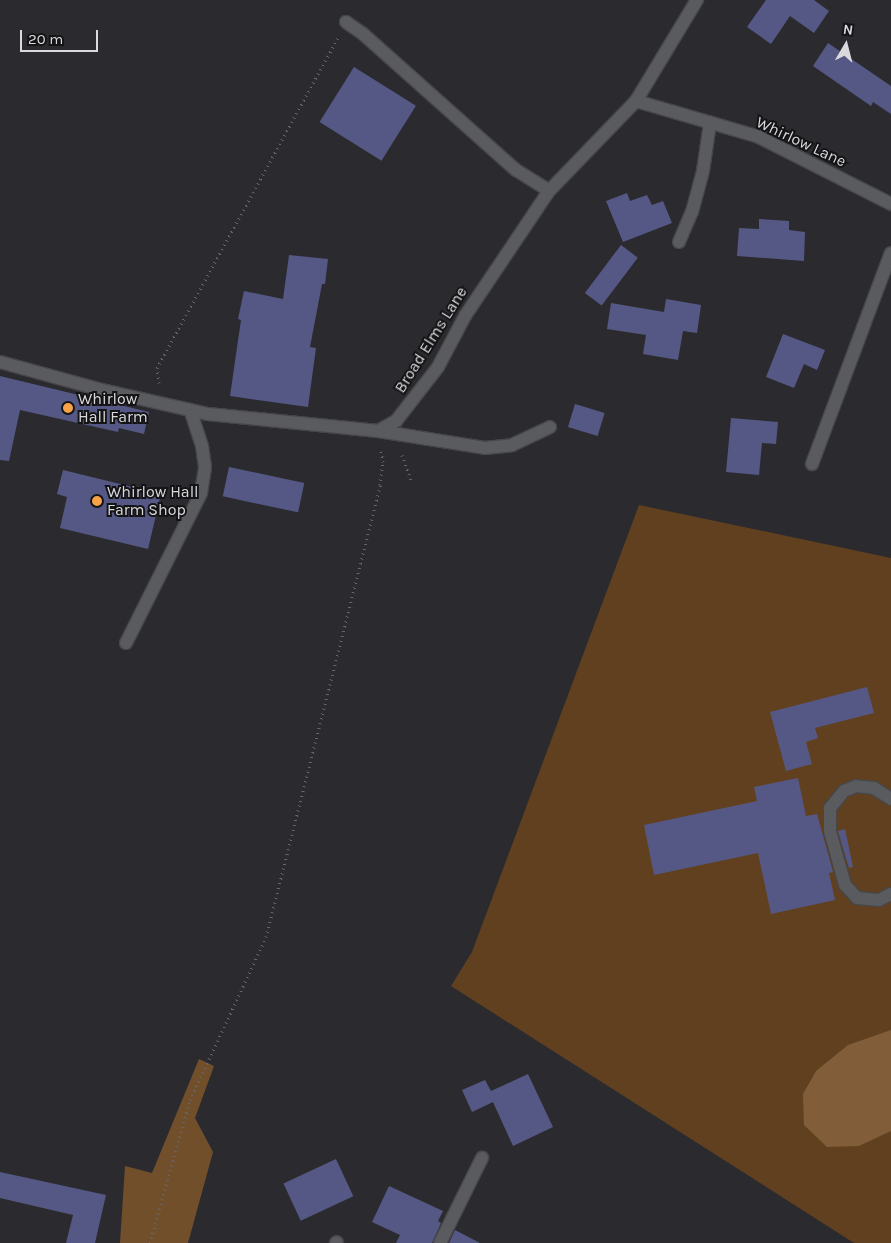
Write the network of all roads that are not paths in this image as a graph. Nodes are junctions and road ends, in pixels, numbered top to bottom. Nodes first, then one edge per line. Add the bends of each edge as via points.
1 (697, 0) edge
2 (346, 22) road end
3 (636, 101) junction
4 (710, 123) junction
5 (549, 191) junction
6 (891, 204) edge
7 (679, 242) dead end
8 (891, 253) edge
9 (0, 362) edge
10 (190, 410) junction
11 (550, 427) dead end
12 (378, 431) junction
13 (812, 464) dead end
14 (126, 642) dead end
15 (891, 799) edge
16 (891, 894) edge
17 (482, 1158) dead end
18 (440, 1243) edge

1 - 3 street, Broad Elms Lane
2 - 5 street via 516,170
3 - 4 street, Whirlow Lane
3 - 5 street, Broad Elms Lane
4 - 6 street, Whirlow Lane via 759,137
4 - 7 street via 703,171 692,212
5 - 12 street, Broad Elms Lane via 465,316 438,367 396,421
8 - 13 street
9 - 10 street
10 - 12 street
10 - 14 street via 205,467 200,493
11 - 12 street via 512,445 485,448
15 - 16 street via 874,788 856,786 844,791 830,808 830,831 845,885 857,898 879,900
17 - 18 street

